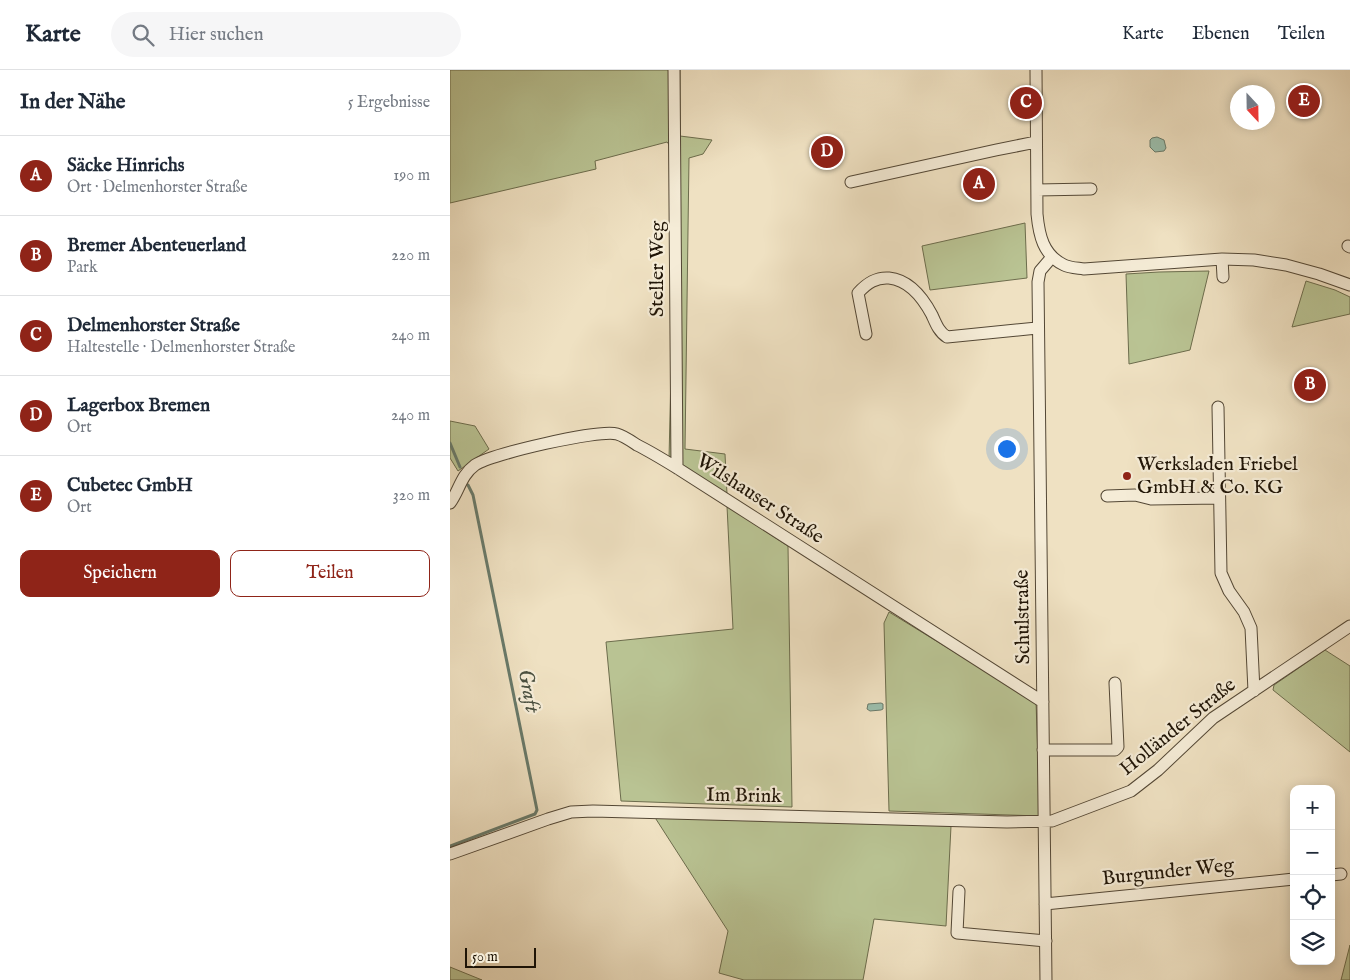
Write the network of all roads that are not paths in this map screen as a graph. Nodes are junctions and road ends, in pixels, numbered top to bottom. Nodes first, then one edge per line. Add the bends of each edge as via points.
1 (674, 70) edge
2 (1036, 70) edge
3 (1036, 142) junction
4 (850, 182) dead end
5 (1091, 189) dead end
6 (1037, 190) junction
7 (1052, 257) junction
8 (1222, 259) junction
9 (1223, 277) dead end
10 (1350, 285) edge
11 (1037, 328) junction
12 (866, 334) dead end
13 (1218, 407) dead end
14 (677, 468) junction
15 (1107, 496) dead end
16 (1219, 498) junction
17 (450, 503) edge
18 (1350, 626) edge
19 (1115, 684) dead end
20 (1254, 691) junction
21 (1043, 702) junction
22 (1043, 750) junction
23 (1044, 821) junction
24 (450, 854) edge
25 (1290, 879) edge
26 (960, 891) dead end
27 (1045, 904) junction
28 (1046, 941) junction
29 (1046, 980) edge

1 - 14 street, Steller Weg
2 - 3 street
3 - 4 street
3 - 6 street
5 - 6 street
6 - 7 street via 1039,233
7 - 8 street via 1065,266 1084,269
7 - 11 street, Schulstraße via 1040,271
8 - 9 street
8 - 10 street via 1286,264
11 - 12 street via 947,337 907,284 884,278 874,280 858,293
11 - 21 street, Schulstraße
13 - 16 street
14 - 17 street, Wilshauser Straße via 620,435 600,434 485,460 466,474
14 - 21 street, Wilshauser Straße
15 - 16 street
16 - 20 street via 1221,573 1251,628
18 - 20 street, Holländer Straße
19 - 22 street via 1117,749
20 - 23 street, Holländer Straße via 1213,718 1158,770 1130,790 1052,821
21 - 22 street, Schulstraße
22 - 23 street, Schulstraße
23 - 24 street, Im Brink via 571,812
23 - 27 street, Schulstraße
25 - 27 street, Burgunder Weg
26 - 28 street via 957,933
27 - 28 street, Schulstraße
28 - 29 street, Schulstraße

